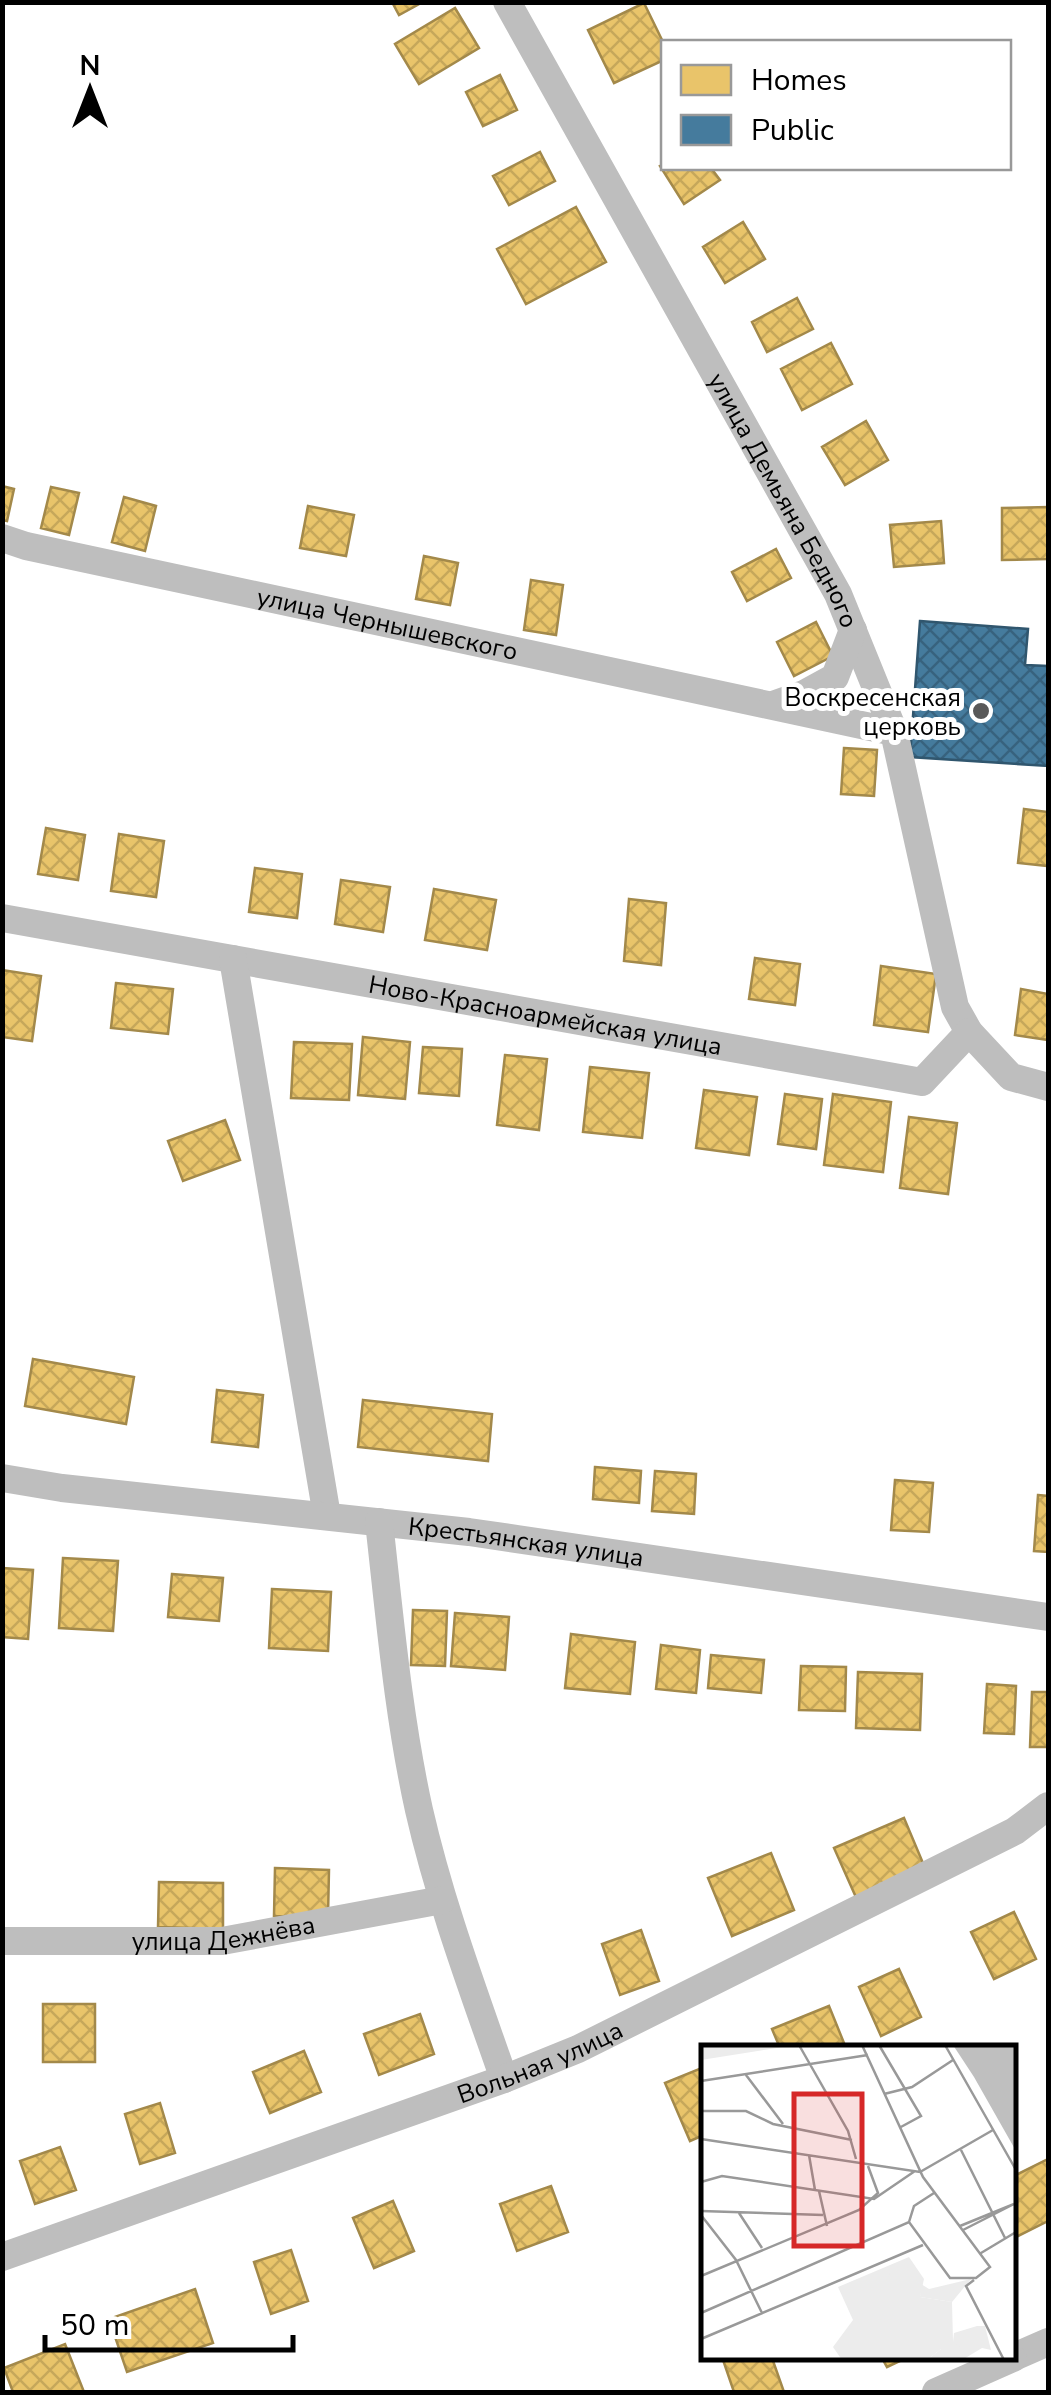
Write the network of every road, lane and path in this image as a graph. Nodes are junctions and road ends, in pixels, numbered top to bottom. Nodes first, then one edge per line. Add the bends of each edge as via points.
1 (507, 2) edge
2 (2, 538) edge
3 (853, 630) junction
4 (772, 705) junction
5 (894, 732) junction
6 (2, 918) edge
7 (233, 959) junction
8 (970, 1032) junction
9 (1048, 1087) edge
10 (2, 1478) edge
11 (327, 1516) junction
12 (379, 1522) junction
13 (1048, 1616) edge
14 (1048, 1806) edge
15 (442, 1900) junction
16 (2, 1941) edge
17 (504, 2080) junction
18 (2, 2257) edge
19 (1048, 2342) edge
20 (1016, 2357) edge
21 (1008, 2360) edge
22 (936, 2392) edge

1 - 3 street, улица Демьяна Бедного
2 - 4 street, улица Чернышевского
3 - 4 street via 836,677
3 - 5 street, улица Демьяна Бедного
4 - 5 street, улица Чернышевского
5 - 8 street, улица Демьяна Бедного via 955,1006
6 - 7 street, Ново-Красноармейская улица
7 - 8 street, Ново-Красноармейская улица via 922,1082
7 - 11 street
8 - 9 street via 1011,1077
10 - 11 street, Крестьянская улица
11 - 12 street, Крестьянская улица
12 - 13 street, Крестьянская улица
12 - 15 street via 399,1702
14 - 17 street, Вольная улица via 1015,1831
15 - 16 street, улица Дежнёва via 222,1941
15 - 17 street
17 - 18 street, Вольная улица
19 - 20 street
21 - 22 street

